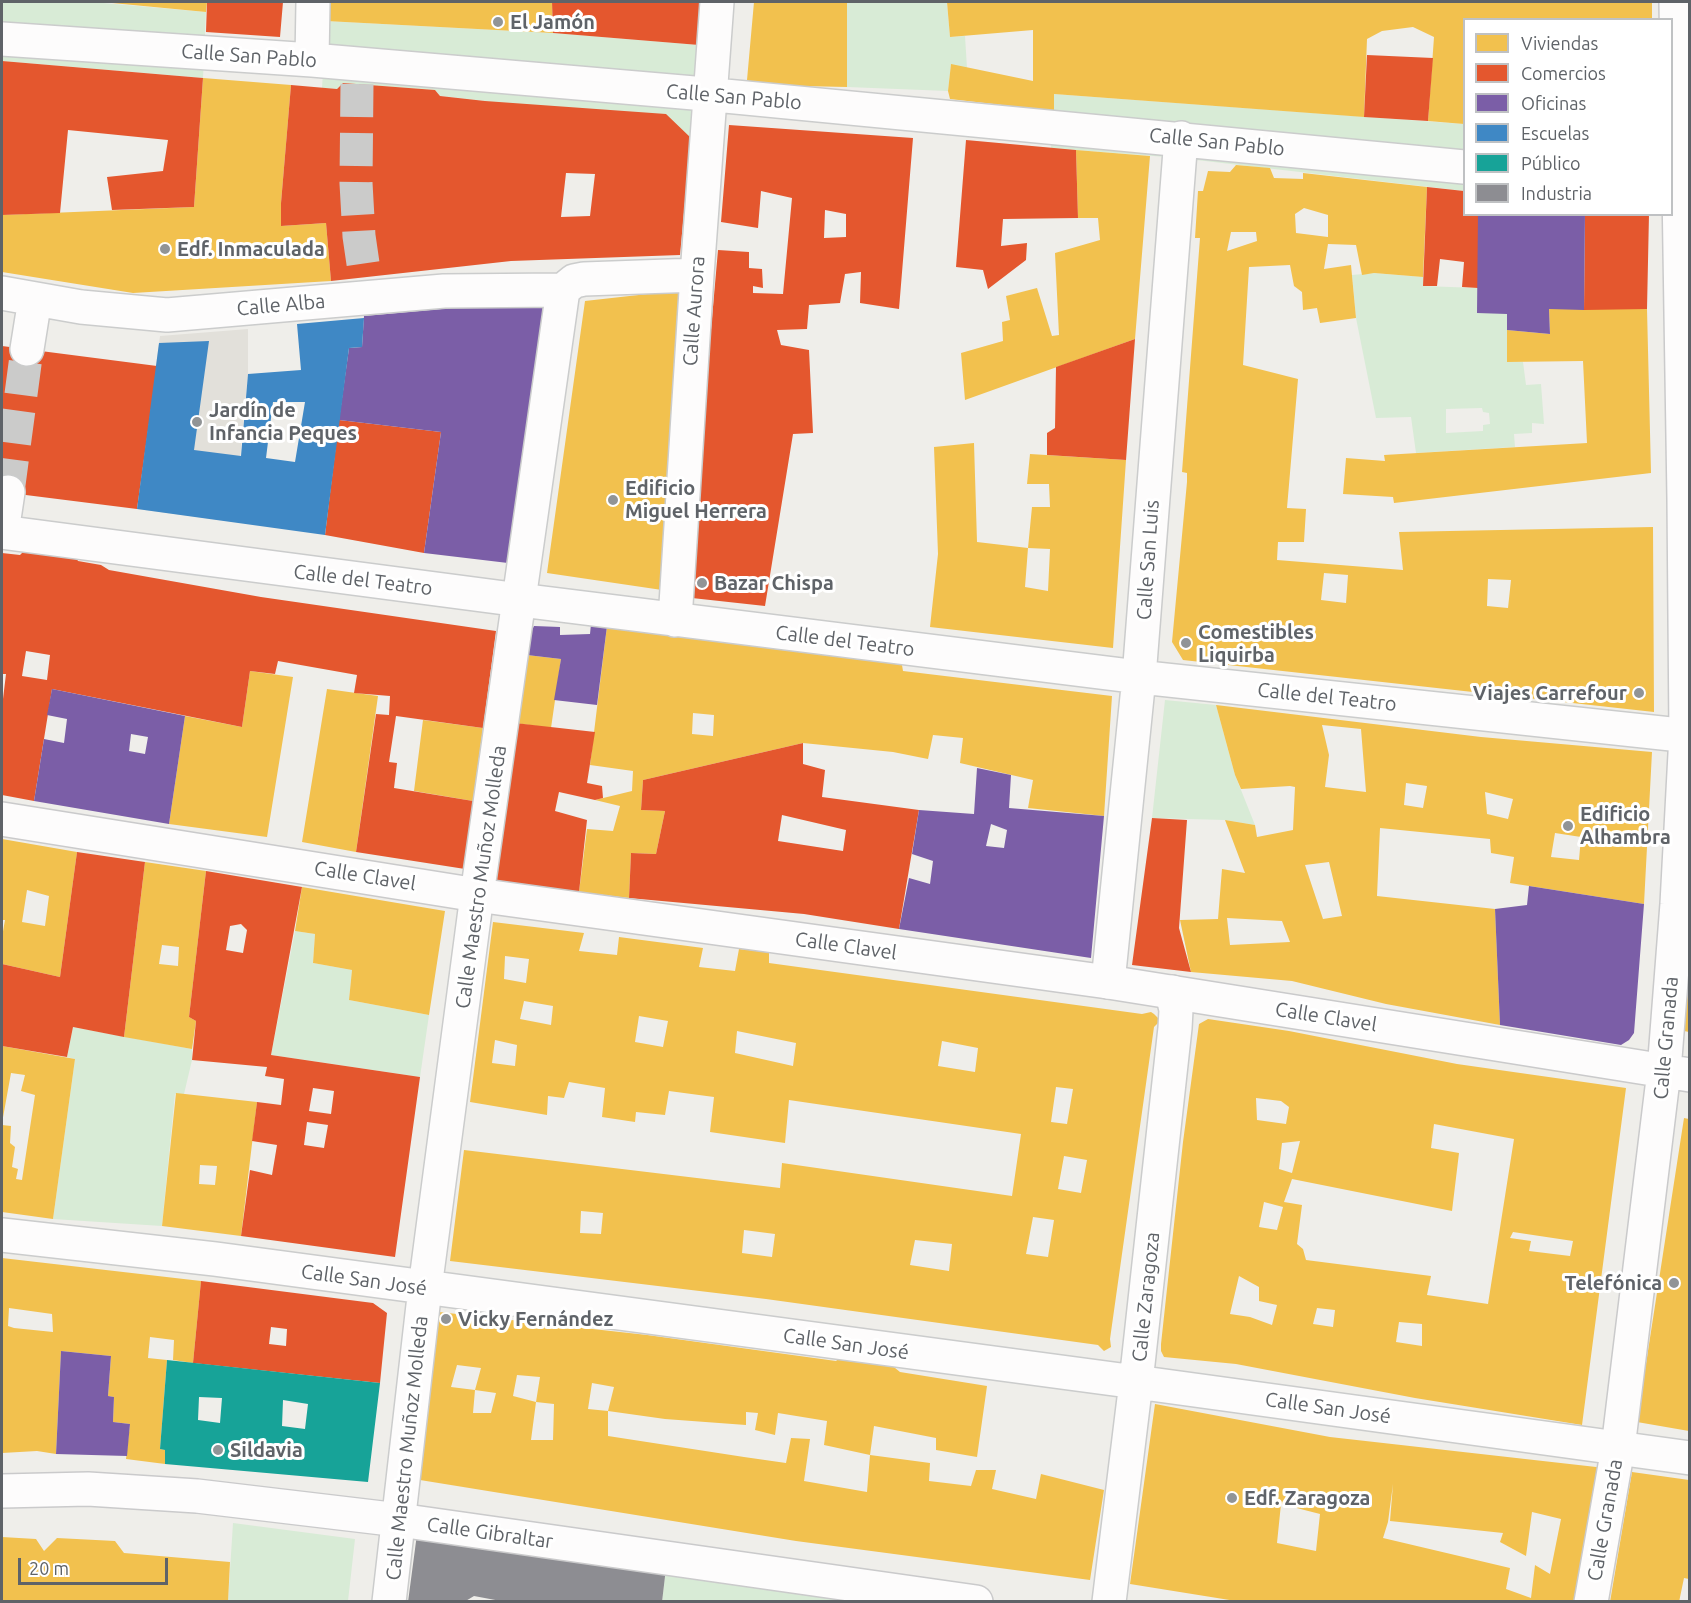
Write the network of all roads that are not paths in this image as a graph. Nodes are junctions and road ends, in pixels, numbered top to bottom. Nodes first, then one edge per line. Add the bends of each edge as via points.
1 (313, 2) edge
2 (717, 2) edge
3 (1676, 2) edge
4 (2, 39) edge
5 (312, 60) junction
6 (709, 94) junction
7 (1181, 138) junction
8 (1463, 167) edge
9 (1680, 186) edge
10 (697, 275) junction
11 (563, 290) junction
12 (2, 293) edge
13 (35, 299) junction
14 (27, 349) tunnel mouth
15 (8, 492) dead end
16 (2, 532) edge
17 (520, 600) junction
18 (675, 620) junction
19 (1139, 677) junction
20 (1688, 736) edge
21 (2, 819) edge
22 (477, 895) junction
23 (1108, 982) junction
24 (1172, 992) junction
25 (1677, 1073) edge
26 (2, 1235) edge
27 (425, 1288) junction
28 (1136, 1382) junction
29 (1618, 1448) junction
30 (1689, 1458) edge
31 (2, 1491) edge
32 (399, 1520) junction
33 (389, 1602) edge
34 (976, 1602) edge
35 (1109, 1602) edge
36 (1591, 1602) edge

1 - 5 street
2 - 6 street, Calle Aurora
3 - 9 street, Calle Granada
4 - 5 street, Calle San Pablo
5 - 6 street, Calle San Pablo via 357,74
6 - 7 street, Calle San Pablo
6 - 10 street, Calle Aurora
7 - 8 street, Calle San Pablo
7 - 19 street, Calle San Luis
9 - 20 street, Calle Granada
10 - 11 street via 584,279
10 - 18 street, Calle Aurora
11 - 13 street, Calle Alba via 367,288 167,315 81,308
11 - 17 street, Calle Maestro Muñoz Molleda
12 - 13 street, Calle Alba
13 - 14 street
15 - 16 street
16 - 17 street, Calle del Teatro
17 - 18 street, Calle del Teatro
17 - 22 street, Calle Maestro Muñoz Molleda
18 - 19 street, Calle del Teatro
19 - 20 street, Calle del Teatro
19 - 23 street, Calle San Luis
20 - 25 street, Calle Granada via 1677,904
21 - 22 street, Calle Clavel
22 - 23 street, Calle Clavel
22 - 27 street, Calle Maestro Muñoz Molleda
23 - 24 street, Calle Clavel
24 - 25 street, Calle Clavel
24 - 28 street, Calle Zaragoza via 1175,1028
25 - 29 street, Calle Granada
26 - 27 street, Calle San José
27 - 28 street, Calle San José
27 - 32 street, Calle Maestro Muñoz Molleda
28 - 29 street, Calle San José
28 - 35 street, Calle Zaragoza
29 - 30 street, Calle San José
29 - 36 street, Calle Granada
31 - 32 street, Calle Gibraltar via 150,1492
32 - 33 street, Calle Maestro Muñoz Molleda
32 - 34 street, Calle Gibraltar

